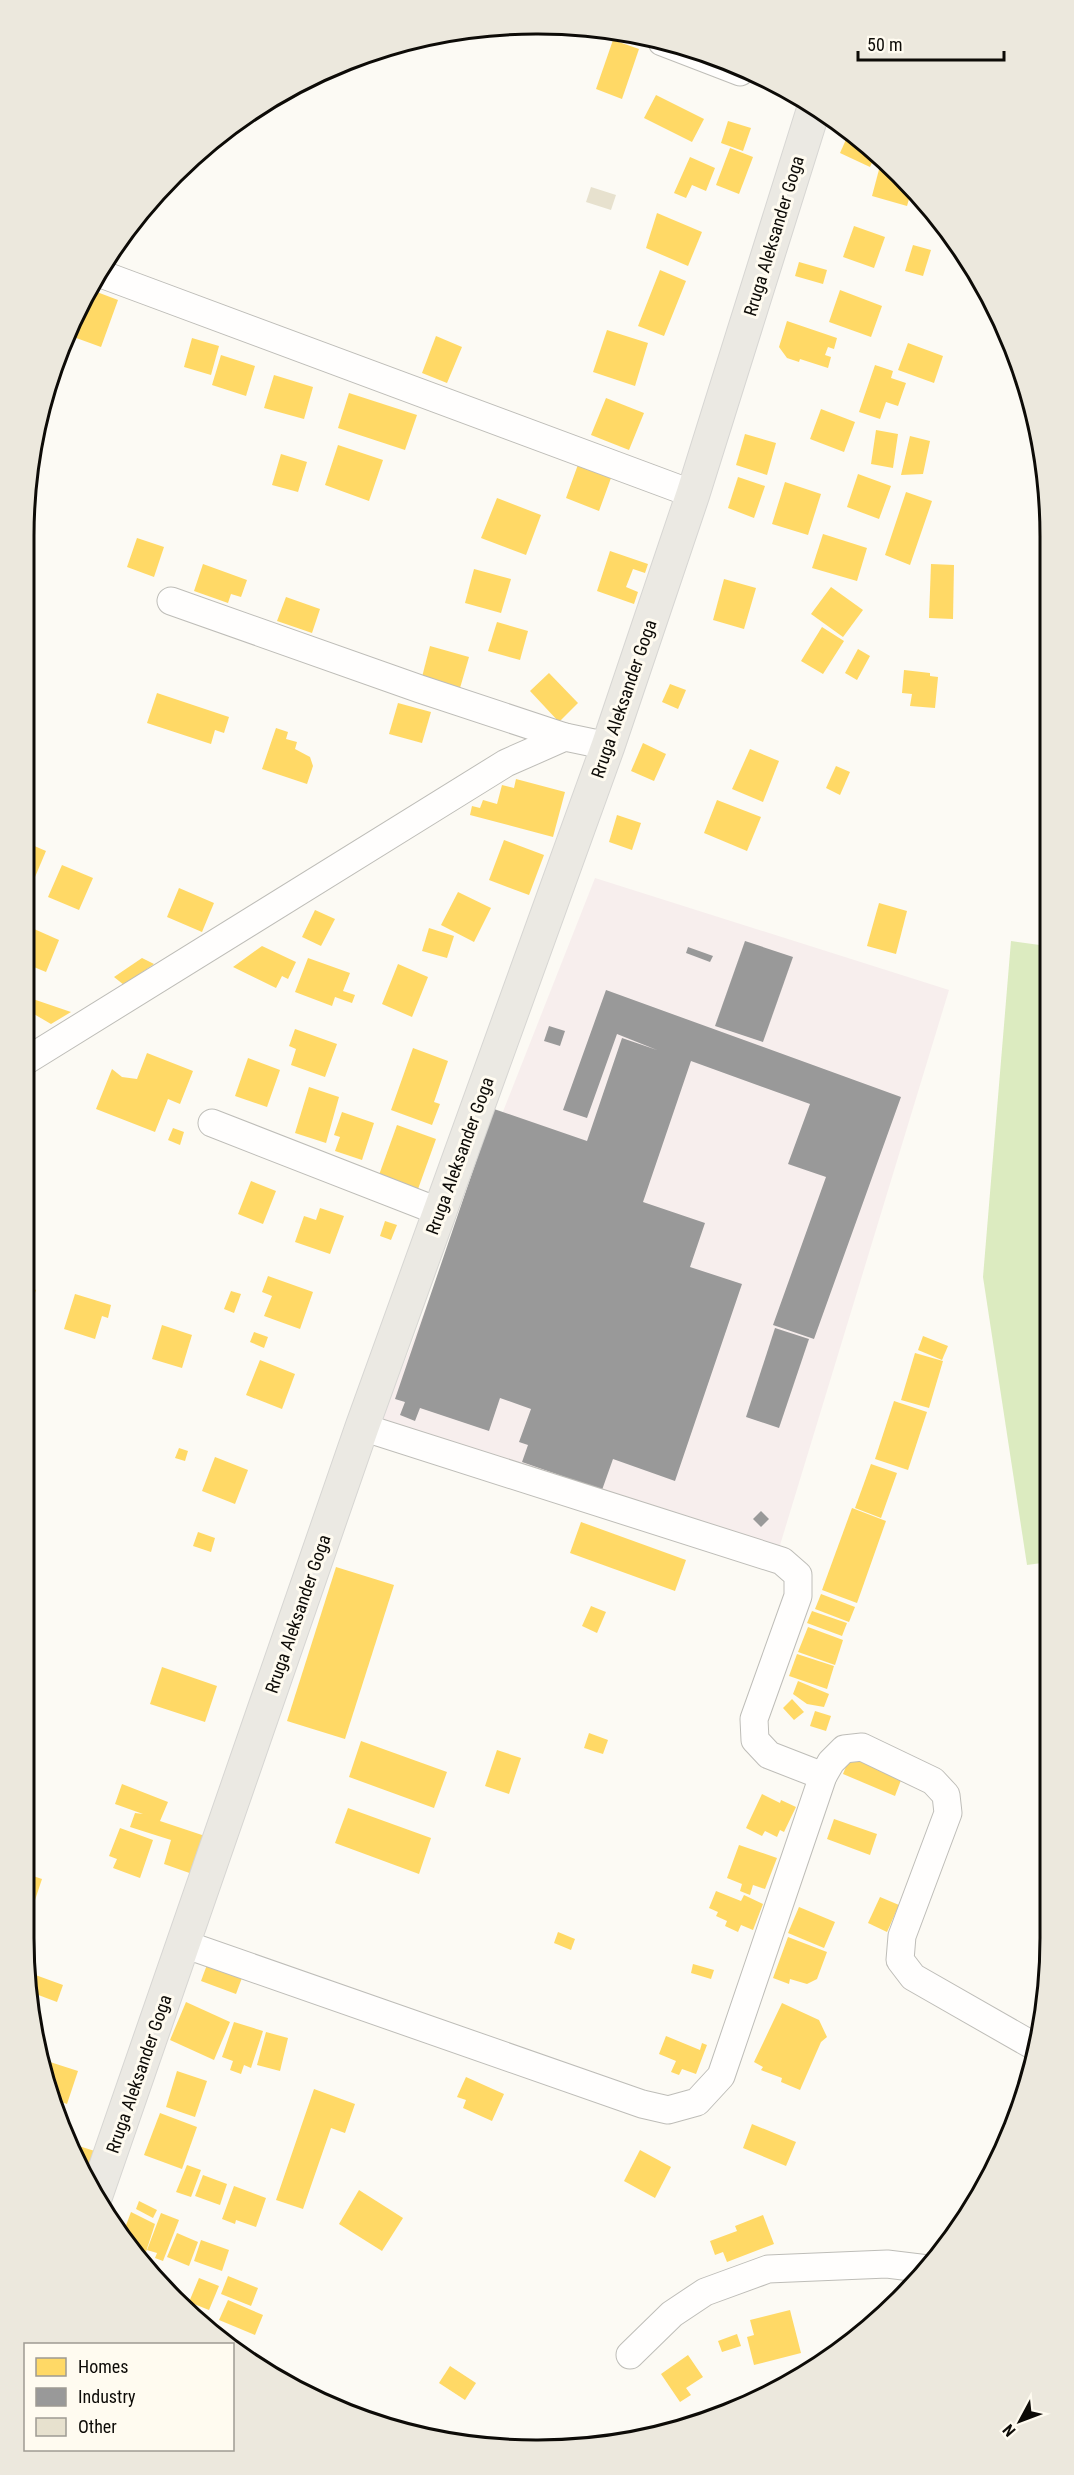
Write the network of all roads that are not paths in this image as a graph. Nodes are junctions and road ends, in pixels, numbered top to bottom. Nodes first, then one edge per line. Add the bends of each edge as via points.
1 (811, 116) edge
2 (108, 277) edge
3 (693, 494) junction
4 (171, 601) dead end
5 (565, 736) junction
6 (608, 746) junction
7 (34, 1056) edge
8 (212, 1123) dead end
9 (440, 1212) junction
10 (363, 1427) junction
11 (823, 1776) junction
12 (184, 1944) junction
13 (1028, 2043) edge
14 (100, 2185) edge
15 (916, 2268) edge
16 (630, 2355) dead end

1 - 3 main road, Rruga Aleksander Goga
2 - 3 street
3 - 6 main road, Rruga Aleksander Goga
4 - 5 street
5 - 6 street
5 - 7 street via 506,763
6 - 9 main road, Rruga Aleksander Goga
8 - 9 street
9 - 10 main road, Rruga Aleksander Goga
10 - 11 street via 782,1561 798,1575 798,1596 754,1719 755,1740 769,1755
10 - 12 main road, Rruga Aleksander Goga
11 - 12 street via 721,2076 697,2103 668,2110 642,2104
11 - 13 street via 844,1749 862,1747 933,1781 946,1795 948,1813 902,1936 900,1960 913,1977
12 - 14 main road, Rruga Aleksander Goga
15 - 16 street via 887,2264 768,2269 705,2292 672,2314

